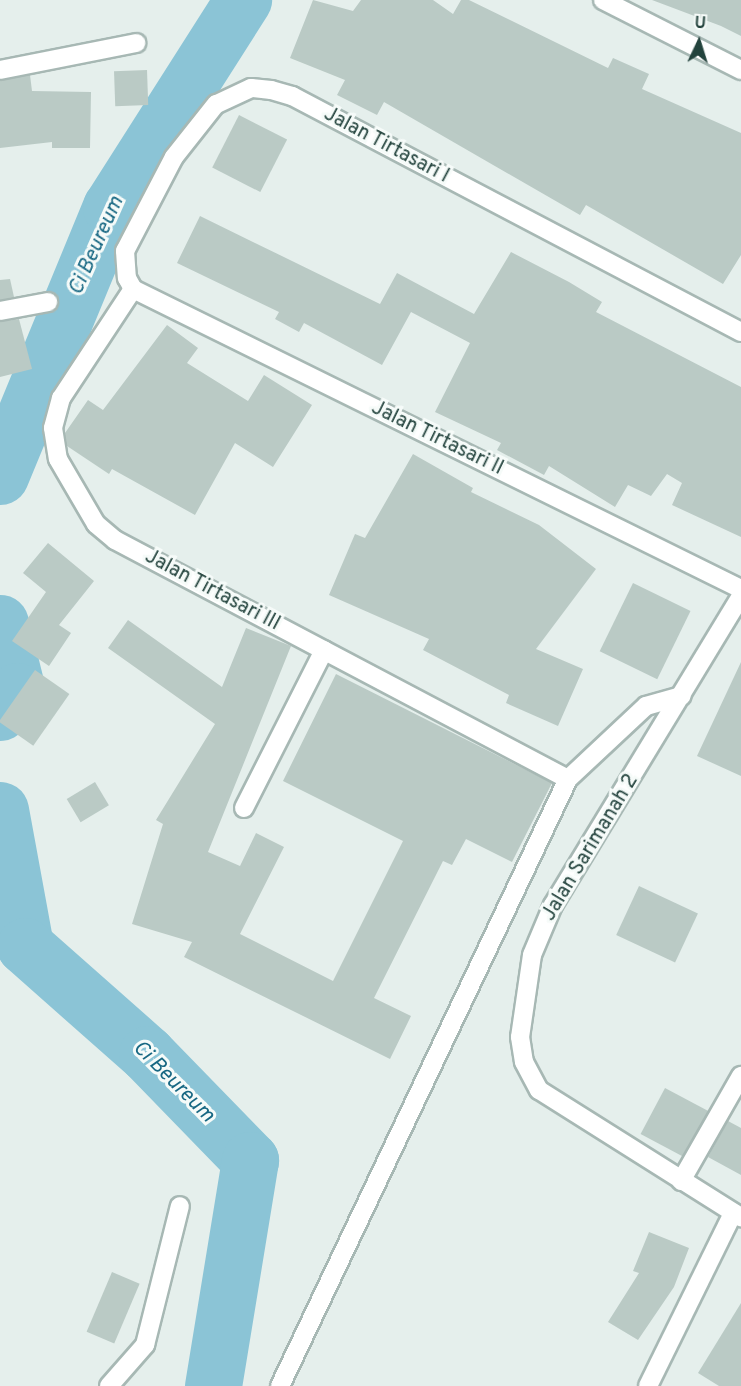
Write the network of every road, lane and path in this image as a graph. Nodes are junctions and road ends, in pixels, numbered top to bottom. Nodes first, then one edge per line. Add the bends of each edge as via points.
1 (603, 0) edge
2 (136, 43) dead end
3 (0, 70) edge
4 (741, 70) edge
5 (133, 288) junction
6 (48, 302) dead end
7 (0, 311) edge
8 (741, 332) edge
9 (741, 590) edge
10 (741, 596) edge
11 (324, 650) junction
12 (682, 696) junction
13 (568, 779) junction
14 (244, 808) dead end
15 (741, 1076) edge
16 (681, 1181) junction
17 (180, 1206) dead end
18 (737, 1215) edge
19 (109, 1386) edge
20 (280, 1386) edge
21 (648, 1386) edge

1 - 4 street
2 - 3 street
5 - 8 street, Jalan Tirtasari I via 125,268 130,237 174,157 216,104 251,88 292,96
5 - 9 street, Jalan Tirtasari II
5 - 11 street, Jalan Tirtasari III via 62,398 53,428 58,459 96,524 115,540
6 - 7 street
10 - 12 street, Jalan Sarimanah 2
11 - 13 street, Jalan Tirtasari III
11 - 14 street
12 - 13 street via 646,706
12 - 16 street, Jalan Sarimanah 2 via 553,905 532,955 519,1037 524,1062 539,1090
13 - 20 street
15 - 16 street
16 - 18 street, Jalan Sarimanah 2
17 - 19 street via 145,1345
18 - 21 street

